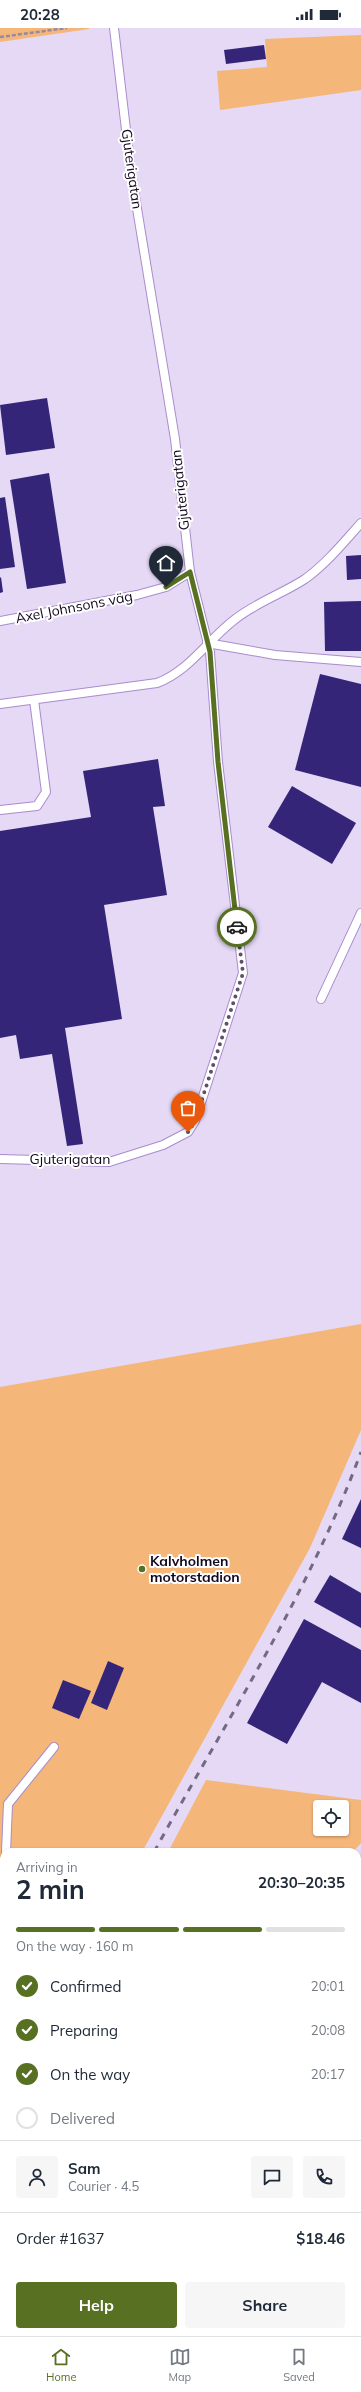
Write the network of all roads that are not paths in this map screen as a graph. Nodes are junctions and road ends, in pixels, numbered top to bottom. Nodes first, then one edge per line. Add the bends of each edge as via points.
1 (114, 28) edge
2 (361, 523) edge
3 (190, 572) junction
4 (0, 621) edge
5 (208, 643) junction
6 (361, 662) edge
7 (34, 700) junction
8 (0, 704) edge
9 (0, 810) edge
10 (361, 913) edge
11 (321, 1000) dead end
12 (0, 1159) edge
13 (54, 1747) dead end
14 (6, 1848) edge

1 - 3 lane, Gjuterigatan via 131,172 175,439
2 - 5 lane via 335,552 305,579 236,618
3 - 4 lane, Axel Johnsons väg via 166,587 136,595
3 - 5 lane, Gjuterigatan
5 - 6 lane via 274,655
5 - 7 lane via 182,670 157,683
5 - 12 lane, Gjuterigatan via 218,762 243,973 195,1121 188,1132 163,1145 109,1162
7 - 8 lane
7 - 9 lane via 46,792 37,806
10 - 11 lane
13 - 14 lane via 8,1804

